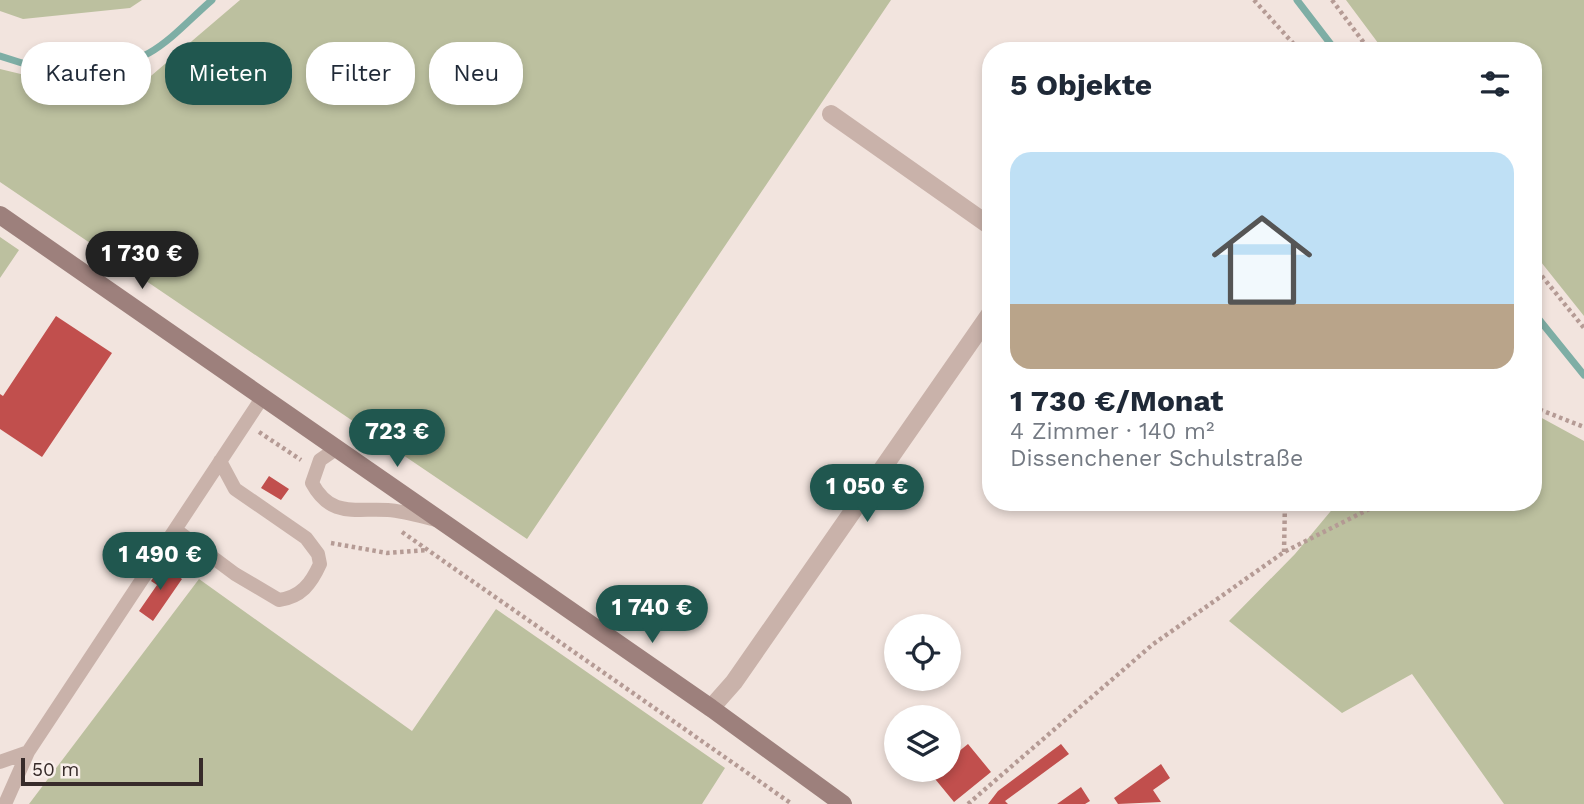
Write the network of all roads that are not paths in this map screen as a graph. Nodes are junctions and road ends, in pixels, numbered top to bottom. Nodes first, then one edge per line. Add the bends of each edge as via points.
1 (831, 114) dead end
2 (0, 215) edge
3 (982, 220) edge
4 (982, 326) edge
5 (262, 398) junction
6 (336, 449) junction
7 (220, 461) junction
8 (437, 520) junction
9 (176, 530) junction
10 (711, 708) junction
11 (28, 752) junction
12 (0, 762) edge
13 (5, 804) edge
14 (843, 804) edge

1 - 3 street
2 - 5 street
4 - 10 street via 734,682
5 - 6 street
5 - 7 lane
6 - 8 street
6 - 8 lane via 320,460 312,483 332,507 388,510
7 - 9 lane
7 - 9 lane via 235,489 306,538 318,554 320,564 309,585 299,594 279,600
8 - 10 street
9 - 11 lane
10 - 14 street
11 - 12 lane
11 - 13 lane

